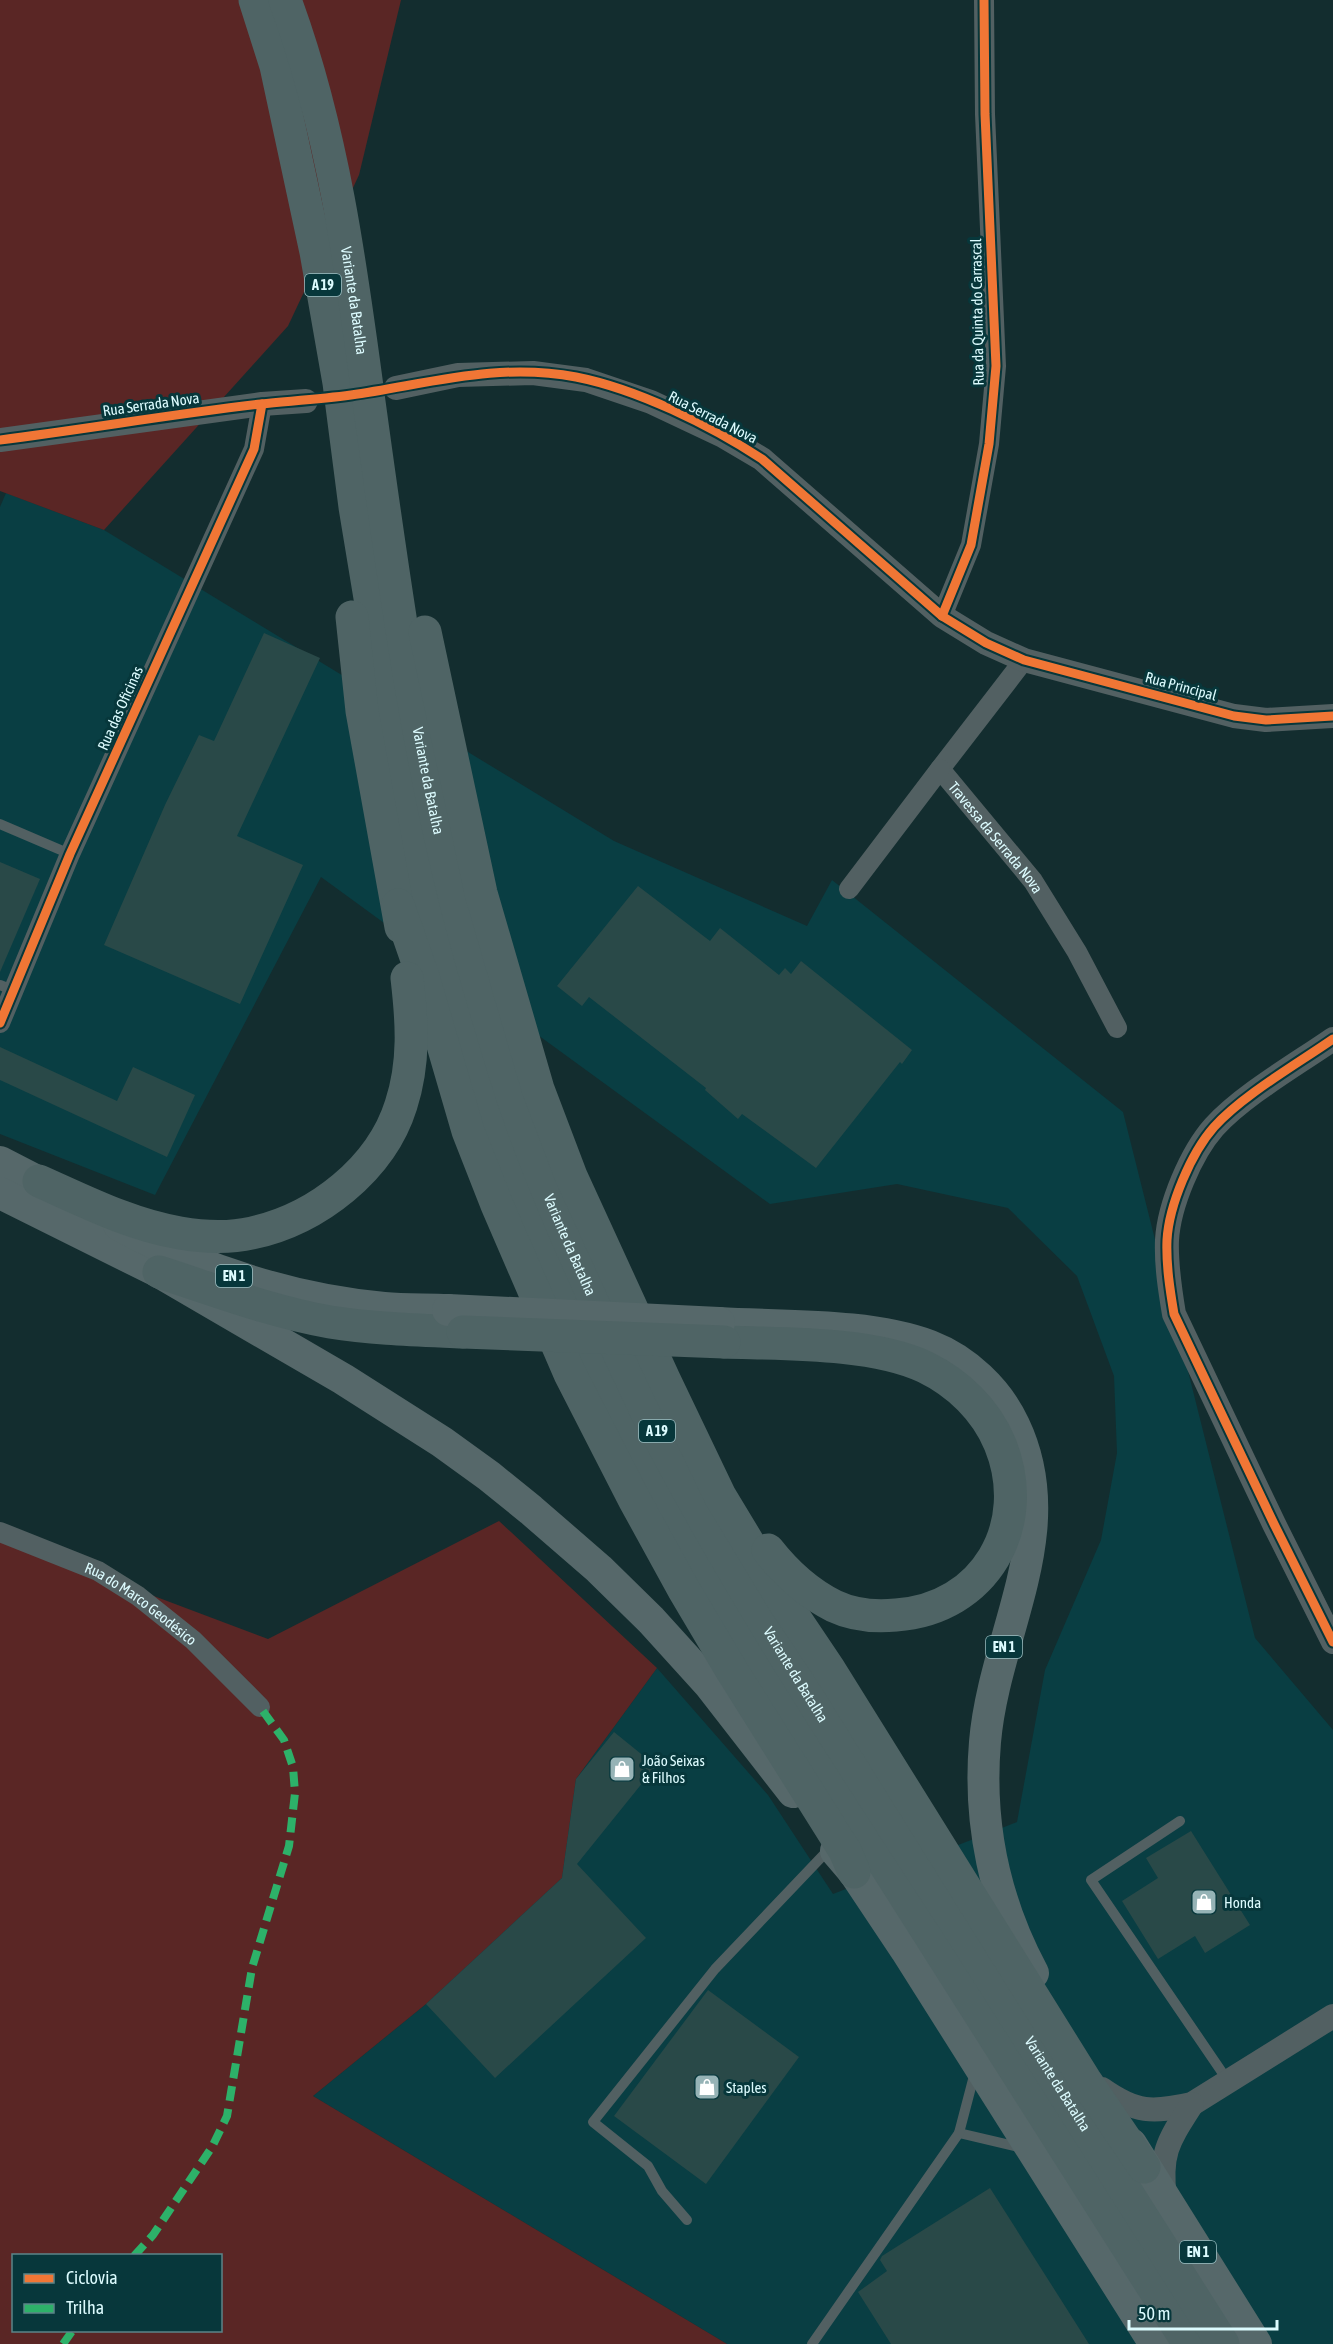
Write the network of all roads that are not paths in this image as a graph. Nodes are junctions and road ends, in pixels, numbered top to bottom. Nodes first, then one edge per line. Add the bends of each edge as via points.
1 (255, 0) edge
2 (285, 0) edge
3 (984, 0) edge
4 (383, 395) junction
5 (306, 401) dead end
6 (262, 404) junction
7 (0, 440) edge
8 (355, 507) junction
9 (942, 616) junction
10 (1024, 660) junction
11 (1333, 716) edge
12 (940, 769) junction
13 (0, 824) edge
14 (70, 854) junction
15 (849, 889) dead end
16 (398, 905) junction
17 (7, 988) edge
18 (0, 1023) edge
19 (1117, 1028) dead end
20 (1333, 1039) edge
21 (0, 1162) edge
22 (39, 1181) junction
23 (3, 1196) edge
24 (159, 1272) junction
25 (455, 1321) junction
26 (721, 1333) junction
27 (684, 1422) junction
28 (0, 1532) edge
29 (1330, 1627) edge
30 (260, 1707) dead end
31 (1180, 1821) dead end
32 (832, 1846) junction
33 (854, 1872) junction
34 (1333, 2016) edge
35 (977, 2063) junction
36 (1228, 2081) junction
37 (1102, 2089) junction
38 (1192, 2104) junction
39 (959, 2133) junction
40 (1033, 2151) junction
41 (1144, 2167) junction
42 (1165, 2200) junction
43 (687, 2220) dead end
44 (812, 2344) edge
45 (1155, 2344) edge
46 (1189, 2344) edge
47 (1223, 2344) edge
48 (1256, 2344) edge

1 - 8 highway, Variante da Batalha / A 19 via 276,66 316,252
2 - 4 highway, Variante da Batalha / A 19 via 318,104 355,287
3 - 9 street, Rua da Quinta do Carrascal via 996,366 990,444 971,545
4 - 9 street, Rua Serrada Nova via 458,375 533,373 586,380 651,402 762,459
4 - 27 highway via 383,431 466,829 514,1012 571,1176
4 - 47 highway, Variante da Batalha / A 19 via 422,743 450,884 515,1105 576,1259 666,1448 764,1620
5 - 6 street, Rua Serrada Nova
6 - 7 street, Rua Serrada Nova
6 - 14 street, Rua das Oficinas via 254,449
8 - 16 highway via 350,564 360,689
8 - 46 highway, Variante da Batalha / A 19 via 399,772 441,957 474,1072 516,1187 597,1375 655,1488 740,1635
9 - 10 street, Rua Serrada Nova
10 - 11 street, Rua Principal via 1234,716 1266,720
10 - 12 street, Travessa da Serrada Nova
12 - 15 street
12 - 19 street, Travessa da Serrada Nova via 1033,881 1077,951
13 - 14 lane
14 - 17 street, Rua das Oficinas
16 - 22 highway via 412,1022 406,1088 394,1123 378,1150 325,1202 252,1233 202,1236 154,1228
16 - 33 highway via 468,1131 570,1374 684,1590
17 - 18 street, Rua das Oficinas
20 - 29 street via 1241,1103 1214,1127 1191,1163 1173,1206 1167,1239 1174,1314 1274,1524
21 - 22 main road, EN 1
22 - 25 main road, EN 1 via 151,1242 236,1277 335,1302
23 - 24 main road, EN 1
24 - 25 highway via 330,1322 390,1328
24 - 32 main road, EN 1 via 395,1411 531,1510 683,1653
25 - 26 highway, bridge
26 - 27 highway via 897,1358 924,1366 954,1385 990,1426 1005,1461 1011,1501 1001,1546 971,1585 929,1608 880,1616 835,1606 812,1593 780,1565
26 - 37 main road, EN 1 via 855,1330 887,1335 950,1357 981,1379 1008,1412 1022,1444 1034,1500 1024,1578 987,1718 984,1817 997,1883 1017,1944
27 - 41 highway via 720,1496 784,1602 1085,2080
28 - 30 street, Rua do Marco Geodésico via 98,1572 138,1596 193,1640
31 - 36 lane via 1091,1880
32 - 33 main road, EN 1
32 - 43 lane via 715,1969 593,2121 648,2166 662,2191
33 - 35 main road, EN 1
34 - 36 street
35 - 39 lane
35 - 40 main road, EN 1
36 - 38 street
37 - 38 street via 1124,2104 1149,2110
37 - 41 main road, EN 1
38 - 42 street via 1168,2143 1163,2161
39 - 40 lane
39 - 44 lane
40 - 45 main road, EN 1
41 - 42 main road, EN 1
42 - 48 main road, EN 1

